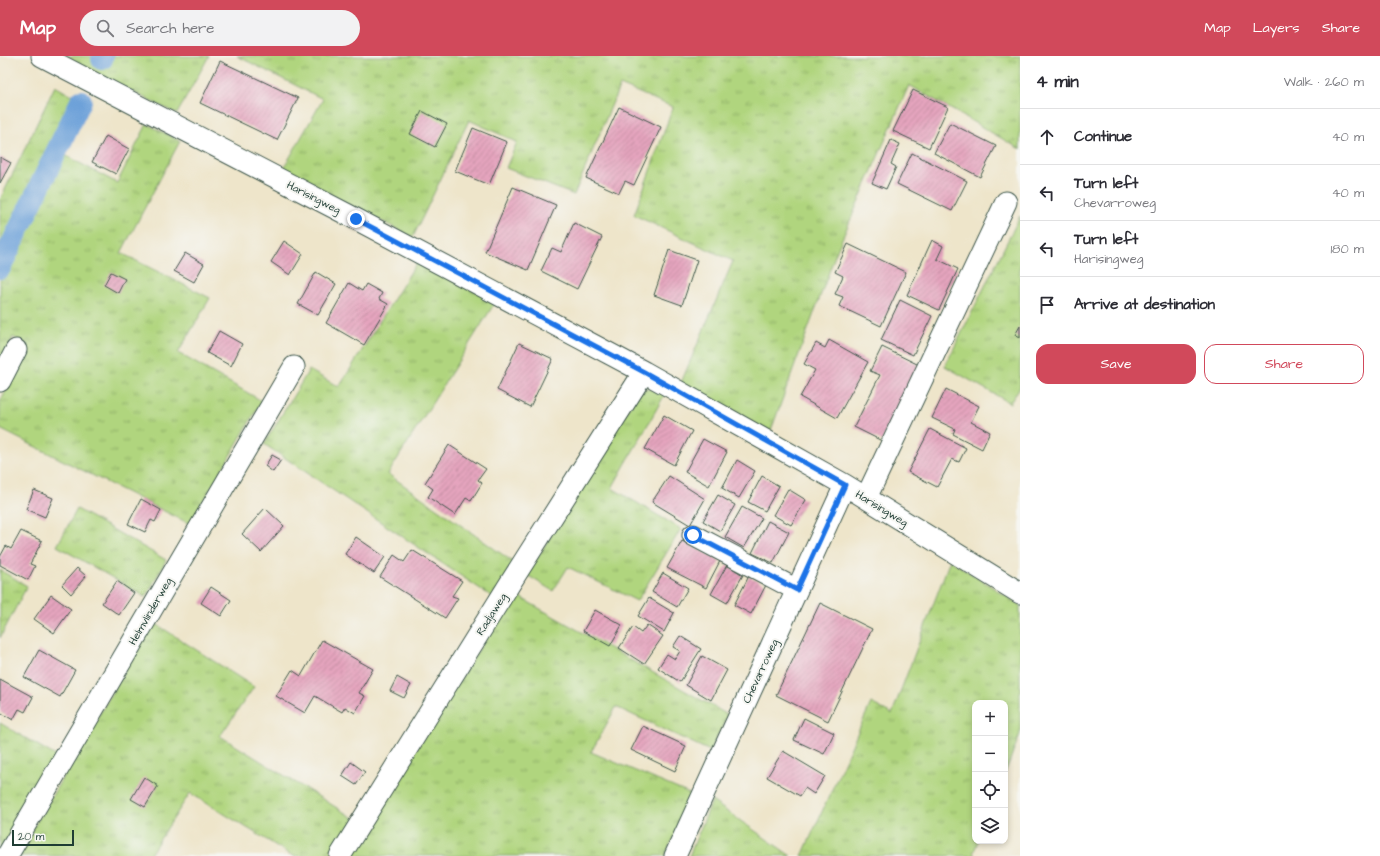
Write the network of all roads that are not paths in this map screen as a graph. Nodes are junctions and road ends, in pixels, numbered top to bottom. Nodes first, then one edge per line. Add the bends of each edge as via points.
1 (42, 56) edge
2 (1006, 202) dead end
3 (16, 350) dead end
4 (294, 367) dead end
5 (644, 372) junction
6 (0, 381) edge
7 (845, 485) junction
8 (866, 498) junction
9 (693, 535) dead end
10 (797, 590) junction
11 (1020, 593) edge
12 (7, 856) edge
13 (340, 856) edge
14 (675, 856) edge

1 - 5 street, Harisingweg
2 - 8 street
3 - 6 street
4 - 12 street, Helmvlinderweg
5 - 7 street, Harisingweg
5 - 13 street, Radjaweg
7 - 8 street, Harisingweg
7 - 10 street, Chevarroweg
8 - 11 street, Harisingweg
9 - 10 street
10 - 14 street, Chevarroweg

